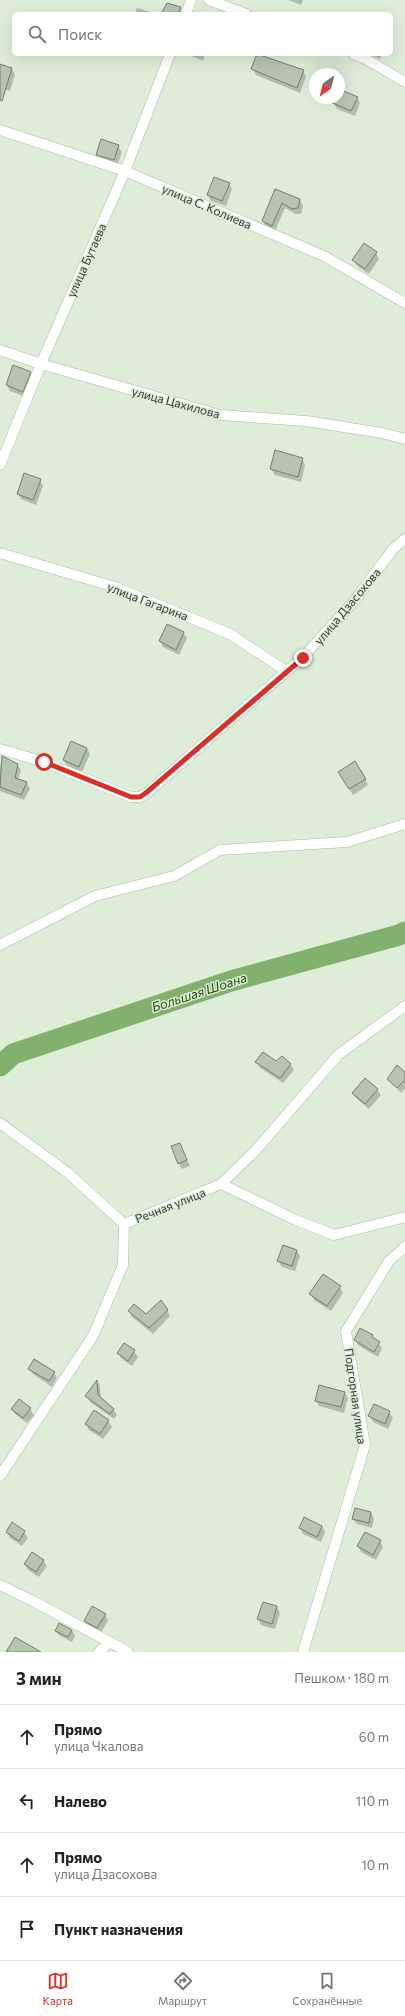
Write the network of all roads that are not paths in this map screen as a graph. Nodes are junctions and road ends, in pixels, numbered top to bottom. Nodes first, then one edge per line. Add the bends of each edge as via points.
1 (191, 0) edge
2 (209, 0) edge
3 (187, 12) edge
4 (241, 12) edge
5 (169, 56) edge
6 (359, 56) edge
7 (405, 82) edge
8 (0, 130) edge
9 (126, 171) junction
10 (405, 303) edge
11 (0, 350) edge
12 (41, 364) junction
13 (405, 439) edge
14 (0, 465) edge
15 (405, 539) edge
16 (0, 553) edge
17 (286, 671) junction
18 (0, 749) edge
19 (405, 824) edge
20 (0, 945) edge
21 (405, 1006) edge
22 (0, 1122) edge
23 (221, 1184) junction
24 (405, 1217) edge
25 (124, 1224) junction
26 (405, 1247) edge
27 (0, 1476) edge
28 (0, 1585) edge
29 (109, 1642) junction
30 (99, 1652) edge
31 (128, 1652) edge
32 (303, 1652) edge

1 - 3 street
2 - 4 street
5 - 9 street, улица Бутаева
6 - 7 street
8 - 9 street, улица С. Колиева
9 - 10 street, улица С. Колиева via 324,256
9 - 12 street, улица Бутаева
11 - 12 street, улица Цахилова
12 - 13 street, улица Цахилова via 220,415 306,421
12 - 14 street, улица Бутаева
15 - 17 street, улица Дзасохова via 393,549 356,599 303,658
16 - 17 street, улица Гагарина via 116,587 230,634
17 - 18 street, улица Дзасохова via 140,797 131,797 44,762
19 - 20 street via 347,842 220,850 174,876 95,896
21 - 23 street, Речная улица via 338,1055 256,1150
22 - 25 street via 68,1173
23 - 24 street via 334,1235
23 - 25 street, Речная улица
25 - 27 street, Речная улица via 123,1265 94,1336
26 - 32 street, Подгорная улица via 389,1261 346,1331 365,1445
28 - 29 street
29 - 30 street
29 - 31 street

